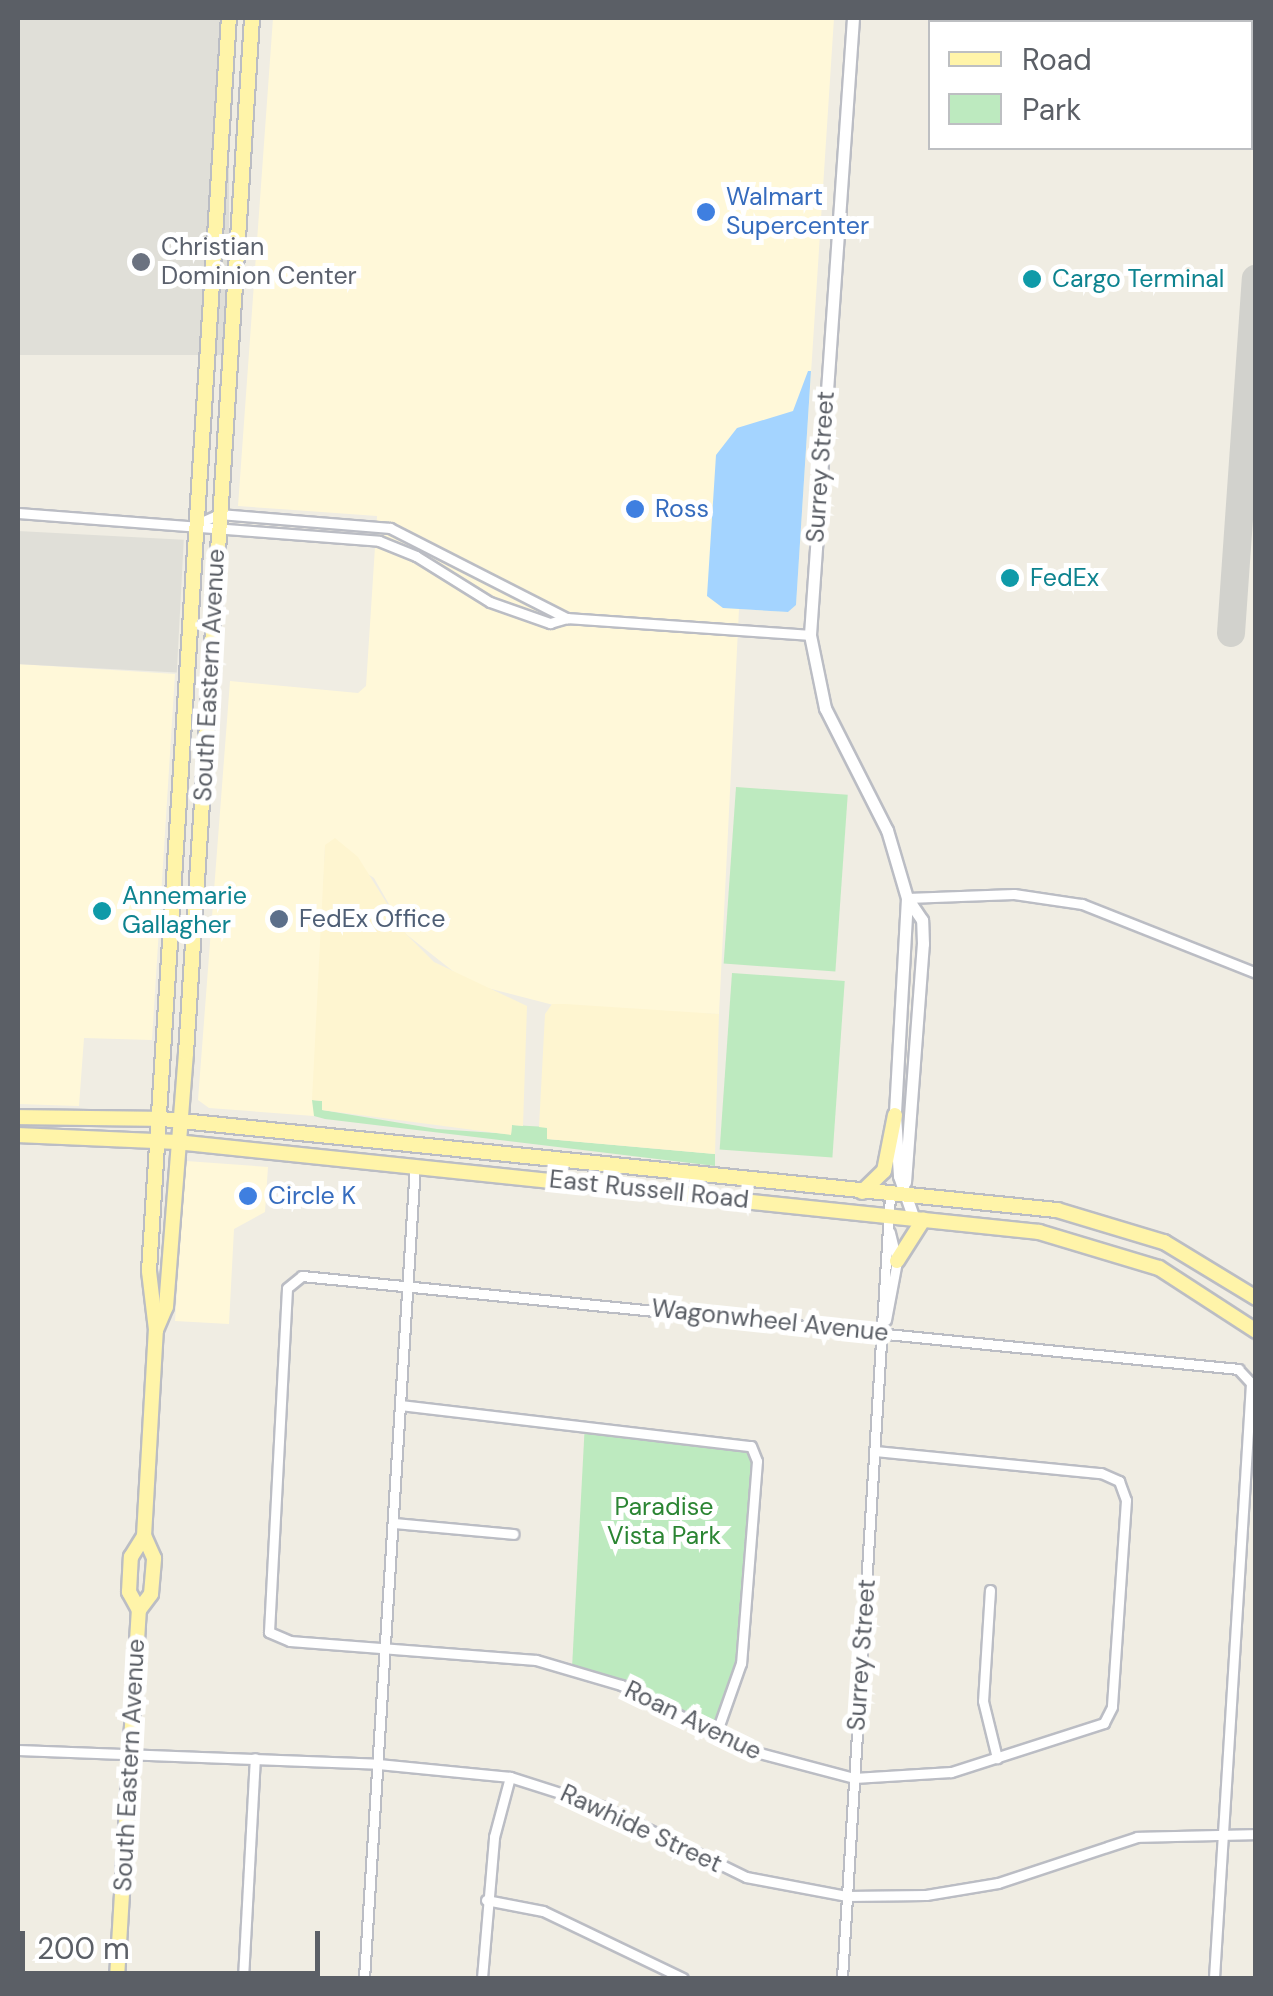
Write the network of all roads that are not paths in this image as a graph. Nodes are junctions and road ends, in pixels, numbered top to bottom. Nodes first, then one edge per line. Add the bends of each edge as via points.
1 (228, 18) edge
2 (252, 18) edge
3 (853, 18) edge
4 (18, 514) edge
5 (219, 521) junction
6 (199, 523) junction
7 (566, 618) junction
8 (810, 635) junction
9 (202, 809) junction
10 (182, 813) junction
11 (906, 898) junction
12 (1256, 973) edge
13 (901, 1030) junction
14 (910, 1094) junction
15 (895, 1115) junction
16 (18, 1117) edge
17 (162, 1120) junction
18 (178, 1121) junction
19 (18, 1135) edge
20 (160, 1141) junction
21 (176, 1142) junction
22 (530, 1158) junction
23 (416, 1166) junction
24 (529, 1177) junction
25 (907, 1190) junction
26 (862, 1192) junction
27 (890, 1195) junction
28 (919, 1219) junction
29 (890, 1222) junction
30 (897, 1262) junction
31 (408, 1286) junction
32 (1256, 1298) edge
33 (156, 1330) junction
34 (1256, 1331) edge
35 (883, 1332) junction
36 (400, 1405) junction
37 (875, 1451) junction
38 (394, 1523) junction
39 (512, 1534) dead end
40 (144, 1536) junction
41 (990, 1590) dead end
42 (138, 1610) junction
43 (272, 1636) joint
44 (385, 1645) junction
45 (716, 1734) junction
46 (18, 1750) edge
47 (131, 1755) junction
48 (255, 1758) junction
49 (997, 1758) junction
50 (378, 1764) junction
51 (510, 1778) junction
52 (854, 1778) junction
53 (1224, 1833) junction
54 (1256, 1834) edge
55 (847, 1896) junction
56 (486, 1900) junction
57 (118, 1978) edge
58 (243, 1978) edge
59 (364, 1978) edge
60 (482, 1978) edge
61 (683, 1978) edge
62 (842, 1978) edge
63 (1214, 1978) edge

1 - 6 main road, South Eastern Avenue
2 - 5 main road, South Eastern Avenue
3 - 8 street, Surrey Street
4 - 6 street
5 - 6 street
5 - 7 street via 378,542 516,613 550,623
5 - 7 street via 390,528
5 - 9 main road, South Eastern Avenue
6 - 10 main road, South Eastern Avenue
7 - 8 street
8 - 11 street, Surrey Street via 822,700 888,830
9 - 10 main road
9 - 18 main road, South Eastern Avenue
10 - 17 main road, South Eastern Avenue
11 - 12 street via 1014,894 1082,904
11 - 13 street, Surrey Street
11 - 14 street, Surrey Street via 922,920 923,944
13 - 14 street via 910,1040
13 - 15 street, Surrey Street
14 - 25 street, Surrey Street
15 - 25 street, Surrey Street via 898,1176
15 - 26 main road via 884,1171
16 - 17 main road, East Russell Road
17 - 18 main road, East Russell Road
17 - 20 main road, South Eastern Avenue
18 - 21 main road, South Eastern Avenue
18 - 22 main road, East Russell Road
19 - 20 main road, East Russell Road
20 - 21 main road, East Russell Road
20 - 33 main road, South Eastern Avenue via 148,1305
21 - 23 main road, East Russell Road
21 - 33 main road, South Eastern Avenue via 166,1307
22 - 24 main road
22 - 26 main road, East Russell Road
23 - 24 main road, East Russell Road
23 - 31 street
24 - 29 main road, East Russell Road
25 - 27 main road, East Russell Road
25 - 28 street, Surrey Street
25 - 32 main road, East Russell Road via 1092,1216 1189,1254
26 - 27 main road, East Russell Road
27 - 29 street, Surrey Street
28 - 29 main road, East Russell Road
28 - 30 main road
28 - 34 main road, East Russell Road via 1039,1232 1114,1250 1192,1285
29 - 30 street, Surrey Street
29 - 35 street, Surrey Street
30 - 35 street, Surrey Street
31 - 35 street, Wagonwheel Avenue
31 - 36 street
31 - 43 street, Wagonwheel Avenue via 312,1274 291,1281 266,1619
33 - 40 main road, South Eastern Avenue
35 - 37 street, Surrey Street
35 - 53 street, Wagonwheel Avenue via 1229,1367 1248,1375
36 - 38 street
36 - 45 street via 738,1439 751,1446 757,1461 741,1663
37 - 49 street, Roan Avenue via 1101,1473 1119,1481 1126,1500 1107,1720
37 - 52 street, Surrey Street
38 - 39 street
38 - 44 street
40 - 42 main road, South Eastern Avenue via 131,1557 129,1592
40 - 42 main road, South Eastern Avenue via 154,1558 151,1594
41 - 49 street via 983,1700
42 - 47 main road, South Eastern Avenue
43 - 44 street, Roan Avenue
44 - 45 street, Roan Avenue via 478,1652 573,1670 666,1705
44 - 50 street
45 - 52 street, Roan Avenue via 790,1766
46 - 47 street, Rawhide Street
47 - 48 street, Rawhide Street
47 - 57 main road, South Eastern Avenue
48 - 50 street, Rawhide Street
48 - 58 street
49 - 52 street, Roan Avenue via 916,1777
50 - 51 street, Rawhide Street
50 - 59 street
51 - 55 street, Rawhide Street via 601,1806 746,1876
51 - 56 street
52 - 55 street, Surrey Street
53 - 54 street, Rawhide Street
53 - 55 street, Rawhide Street via 1136,1837 965,1890
53 - 63 street
55 - 62 street, Surrey Street
56 - 60 street
56 - 61 street via 543,1911

